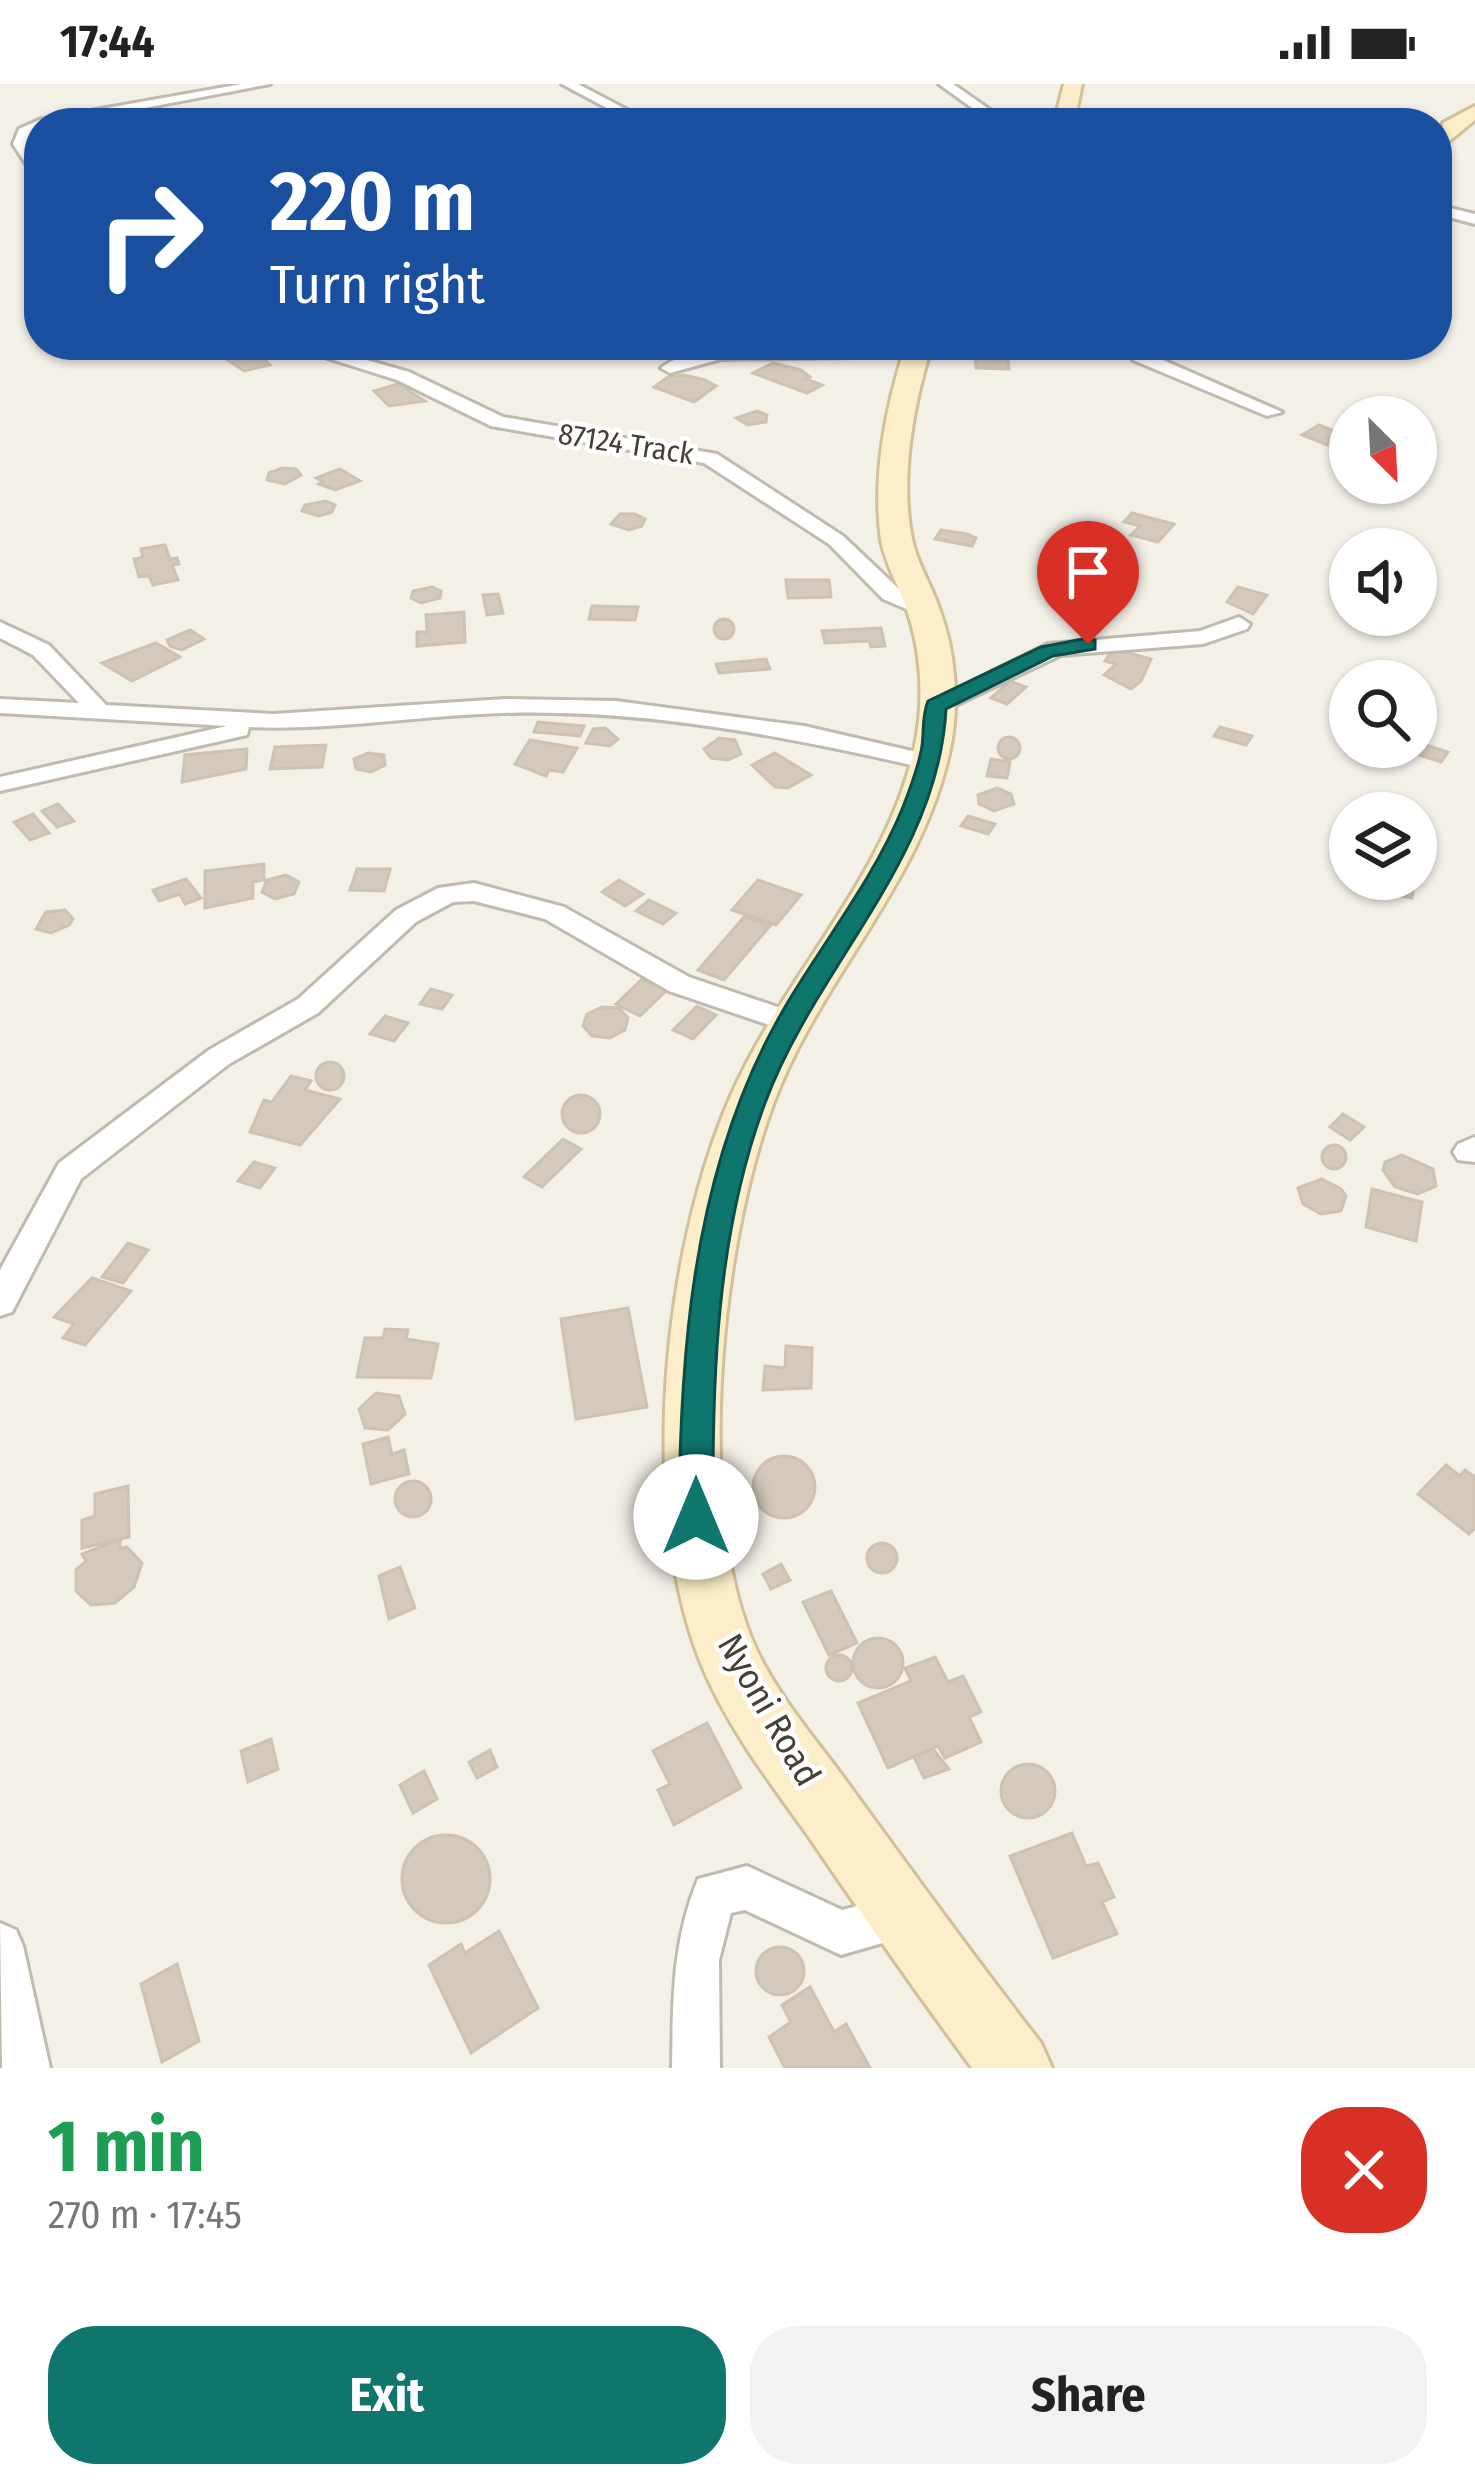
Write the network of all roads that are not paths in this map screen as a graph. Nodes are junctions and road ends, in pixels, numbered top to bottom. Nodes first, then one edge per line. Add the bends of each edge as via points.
1 (264, 84) edge
2 (568, 84) edge
3 (945, 84) edge
4 (131, 108) edge
5 (615, 108) edge
6 (980, 108) edge
7 (347, 360) edge
8 (695, 360) edge
9 (916, 360) edge
10 (1144, 360) edge
11 (670, 368) dead end
12 (1273, 412) dead end
13 (923, 609) junction
14 (1239, 624) dead end
15 (0, 629) edge
16 (0, 706) edge
17 (935, 706) junction
18 (100, 712) junction
19 (274, 721) junction
20 (929, 762) junction
21 (0, 784) edge
22 (791, 1022) junction
23 (0, 1301) edge
24 (904, 1916) junction
25 (0, 1946) edge
26 (26, 2068) edge
27 (696, 2068) edge
28 (1016, 2068) edge

1 - 4 street
2 - 5 street
3 - 6 street
7 - 13 street, 87124 Track via 403,376 498,422 710,458 836,540 891,594
8 - 11 street
9 - 13 street, Nyoni Road via 894,523
10 - 12 street
13 - 17 street, Nyoni Road via 936,655
14 - 17 street via 1203,638 1055,649
15 - 18 street via 41,650
16 - 18 street
17 - 20 street, Nyoni Road
18 - 19 street
19 - 20 street via 505,706 616,708 804,734
19 - 21 street
20 - 22 street, Nyoni Road via 864,905
22 - 23 street via 679,984 554,913 474,892 447,894 406,916 308,1006 219,1057 70,1172
22 - 24 street, Nyoni Road via 751,1102 726,1185 696,1396 696,1517 707,1589 730,1659
24 - 27 street via 841,1933 746,1888 714,1895 695,1960
24 - 28 street, Nyoni Road
25 - 26 street

